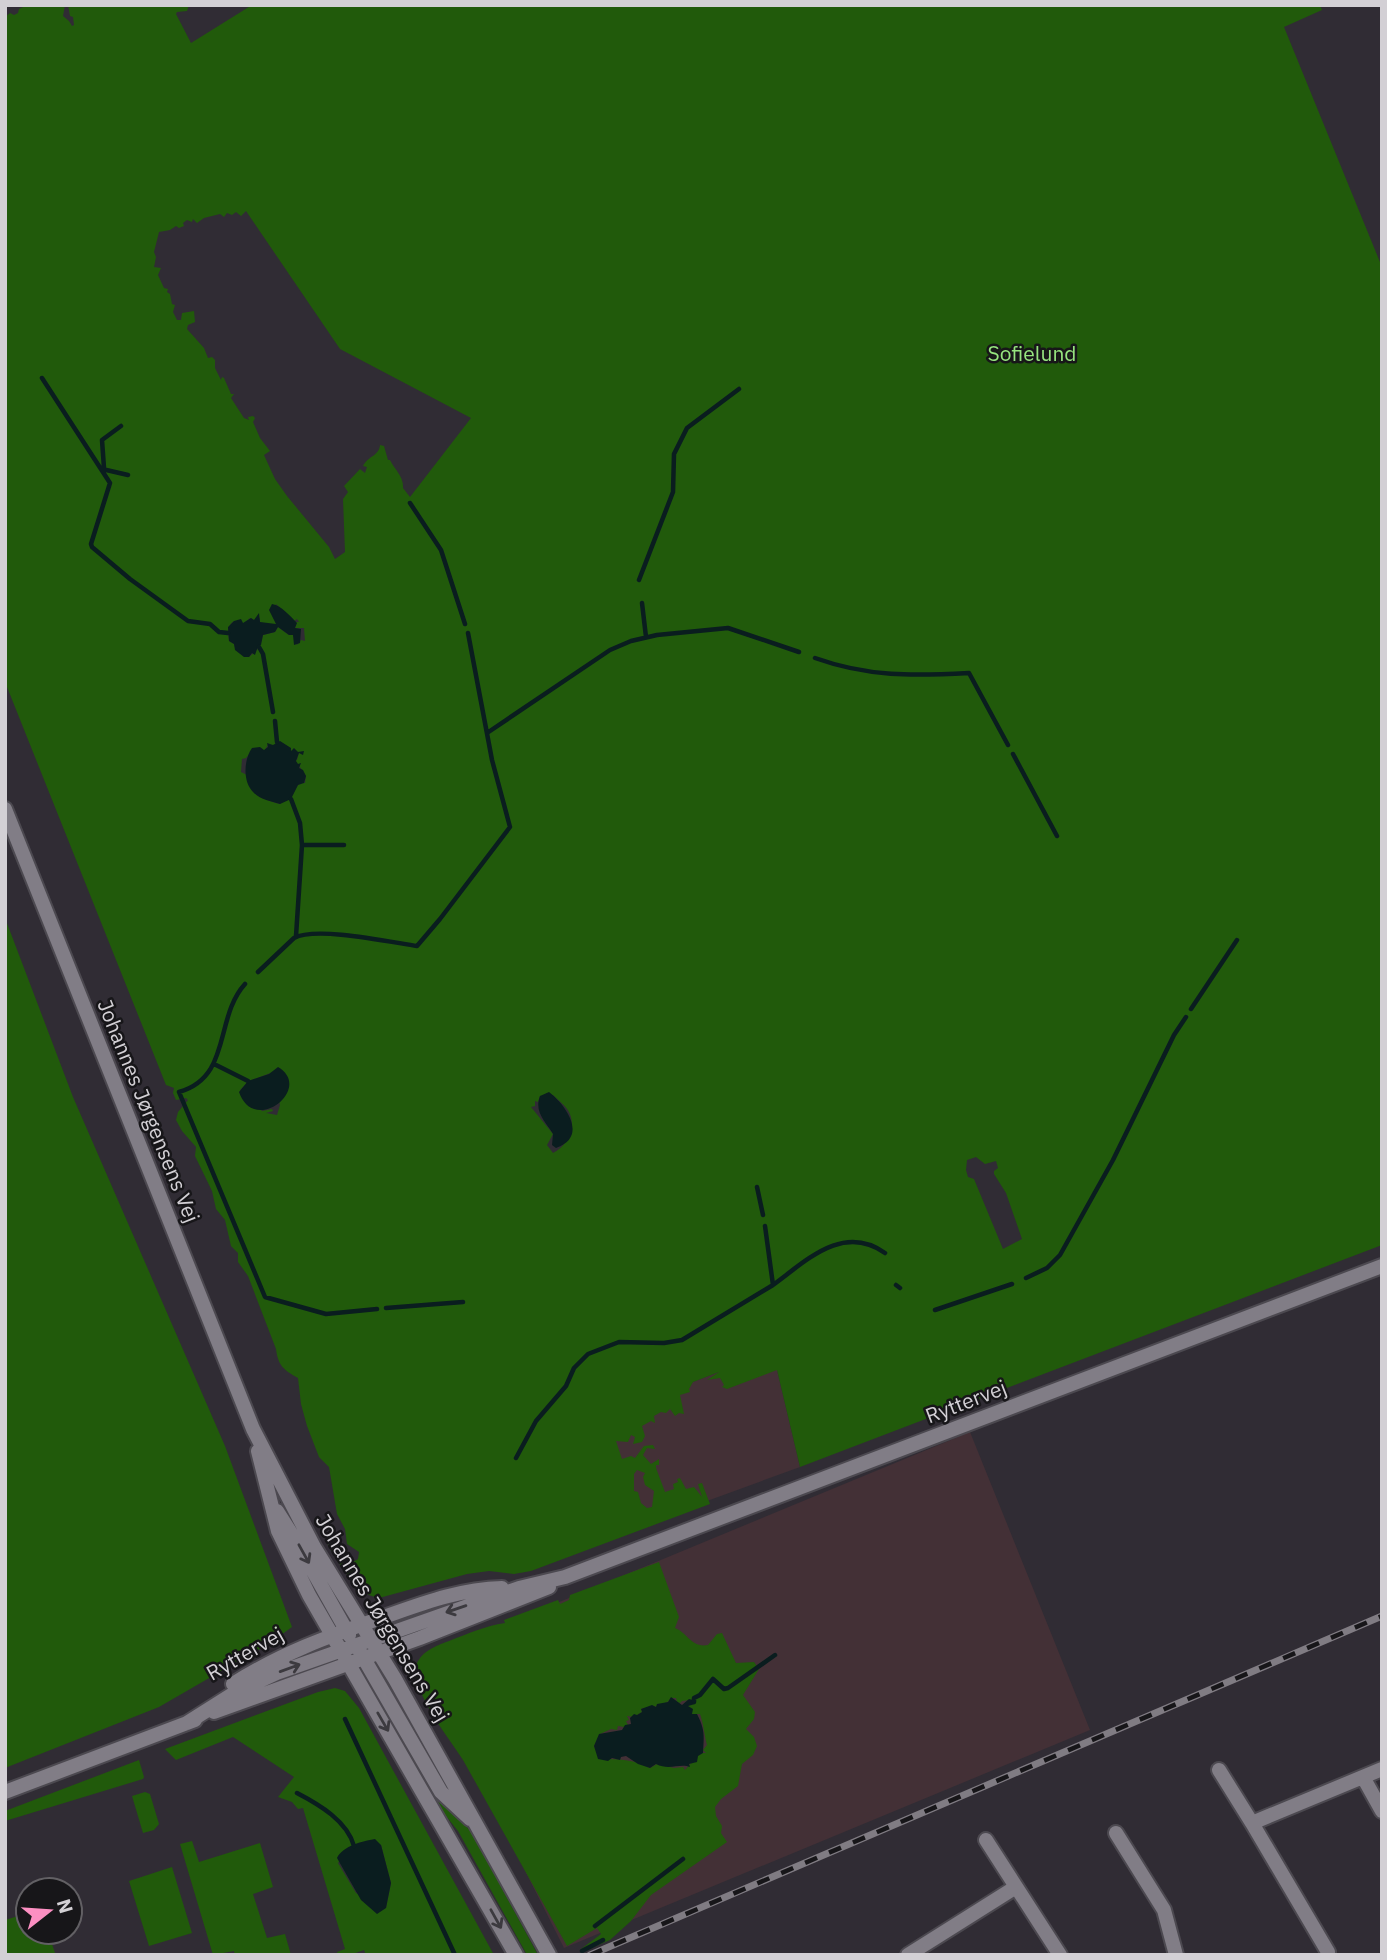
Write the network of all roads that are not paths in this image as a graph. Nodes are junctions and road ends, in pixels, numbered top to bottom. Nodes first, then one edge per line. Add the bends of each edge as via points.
1 (5, 809) edge
2 (1382, 1266) edge
3 (253, 1429) junction
4 (565, 1577) junction
5 (519, 1588) junction
6 (362, 1625) junction
7 (339, 1633) junction
8 (371, 1638) junction
9 (356, 1644) junction
10 (341, 1650) junction
11 (380, 1652) junction
12 (364, 1657) junction
13 (349, 1663) junction
14 (187, 1723) junction
15 (155, 1734) junction
16 (1382, 1769) edge
17 (1219, 1770) dead end
18 (1363, 1777) junction
19 (5, 1792) edge
20 (1382, 1811) edge
21 (1252, 1823) junction
22 (479, 1827) junction
23 (1116, 1833) dead end
24 (986, 1840) dead end
25 (1016, 1887) junction
26 (1328, 1952) dead end
27 (516, 1955) edge
28 (549, 1955) edge
29 (908, 1955) edge
30 (1060, 1955) edge
31 (1175, 1955) edge

1 - 3 street, Johannes Jørgensens Vej
2 - 4 street, Ryttervej
6 -> 3 street, Johannes Jørgensens Vej via 314,1547
3 - 7 street, Johannes Jørgensens Vej via 286,1549
4 - 5 street, Ryttervej
4 - 11 street, Ryttervej via 530,1596
5 - 6 street, Ryttervej via 469,1590
5 -> 8 street, Ryttervej
6 - 7 street, Ryttervej
6 - 8 street, Johannes Jørgensens Vej
6 - 9 street via 363,1637
7 - 9 street, Johannes Jørgensens Vej
7 - 10 street, Johannes Jørgensens Vej
7 - 15 street, Ryttervej via 265,1665
8 - 9 street, Ryttervej
8 - 11 street, Johannes Jørgensens Vej
9 - 10 street, Ryttervej
9 - 11 street
9 - 12 street, Johannes Jørgensens Vej
9 - 13 street via 348,1652
10 - 13 street, Johannes Jørgensens Vej
14 -> 10 street, Ryttervej via 251,1684
11 - 12 street, Ryttervej
11 - 22 street, Johannes Jørgensens Vej
12 - 13 street, Ryttervej
12 - 22 street, Johannes Jørgensens Vej via 441,1792
13 - 14 street, Ryttervej
13 -> 27 street, Johannes Jørgensens Vej
14 - 15 street, Ryttervej
15 - 19 street, Ryttervej
16 - 18 street
17 - 21 street
18 - 20 street
18 - 21 street
21 - 26 street
22 - 28 street, Johannes Jørgensens Vej
23 - 31 street via 1164,1910
24 - 25 street
25 - 29 street
25 - 30 street

